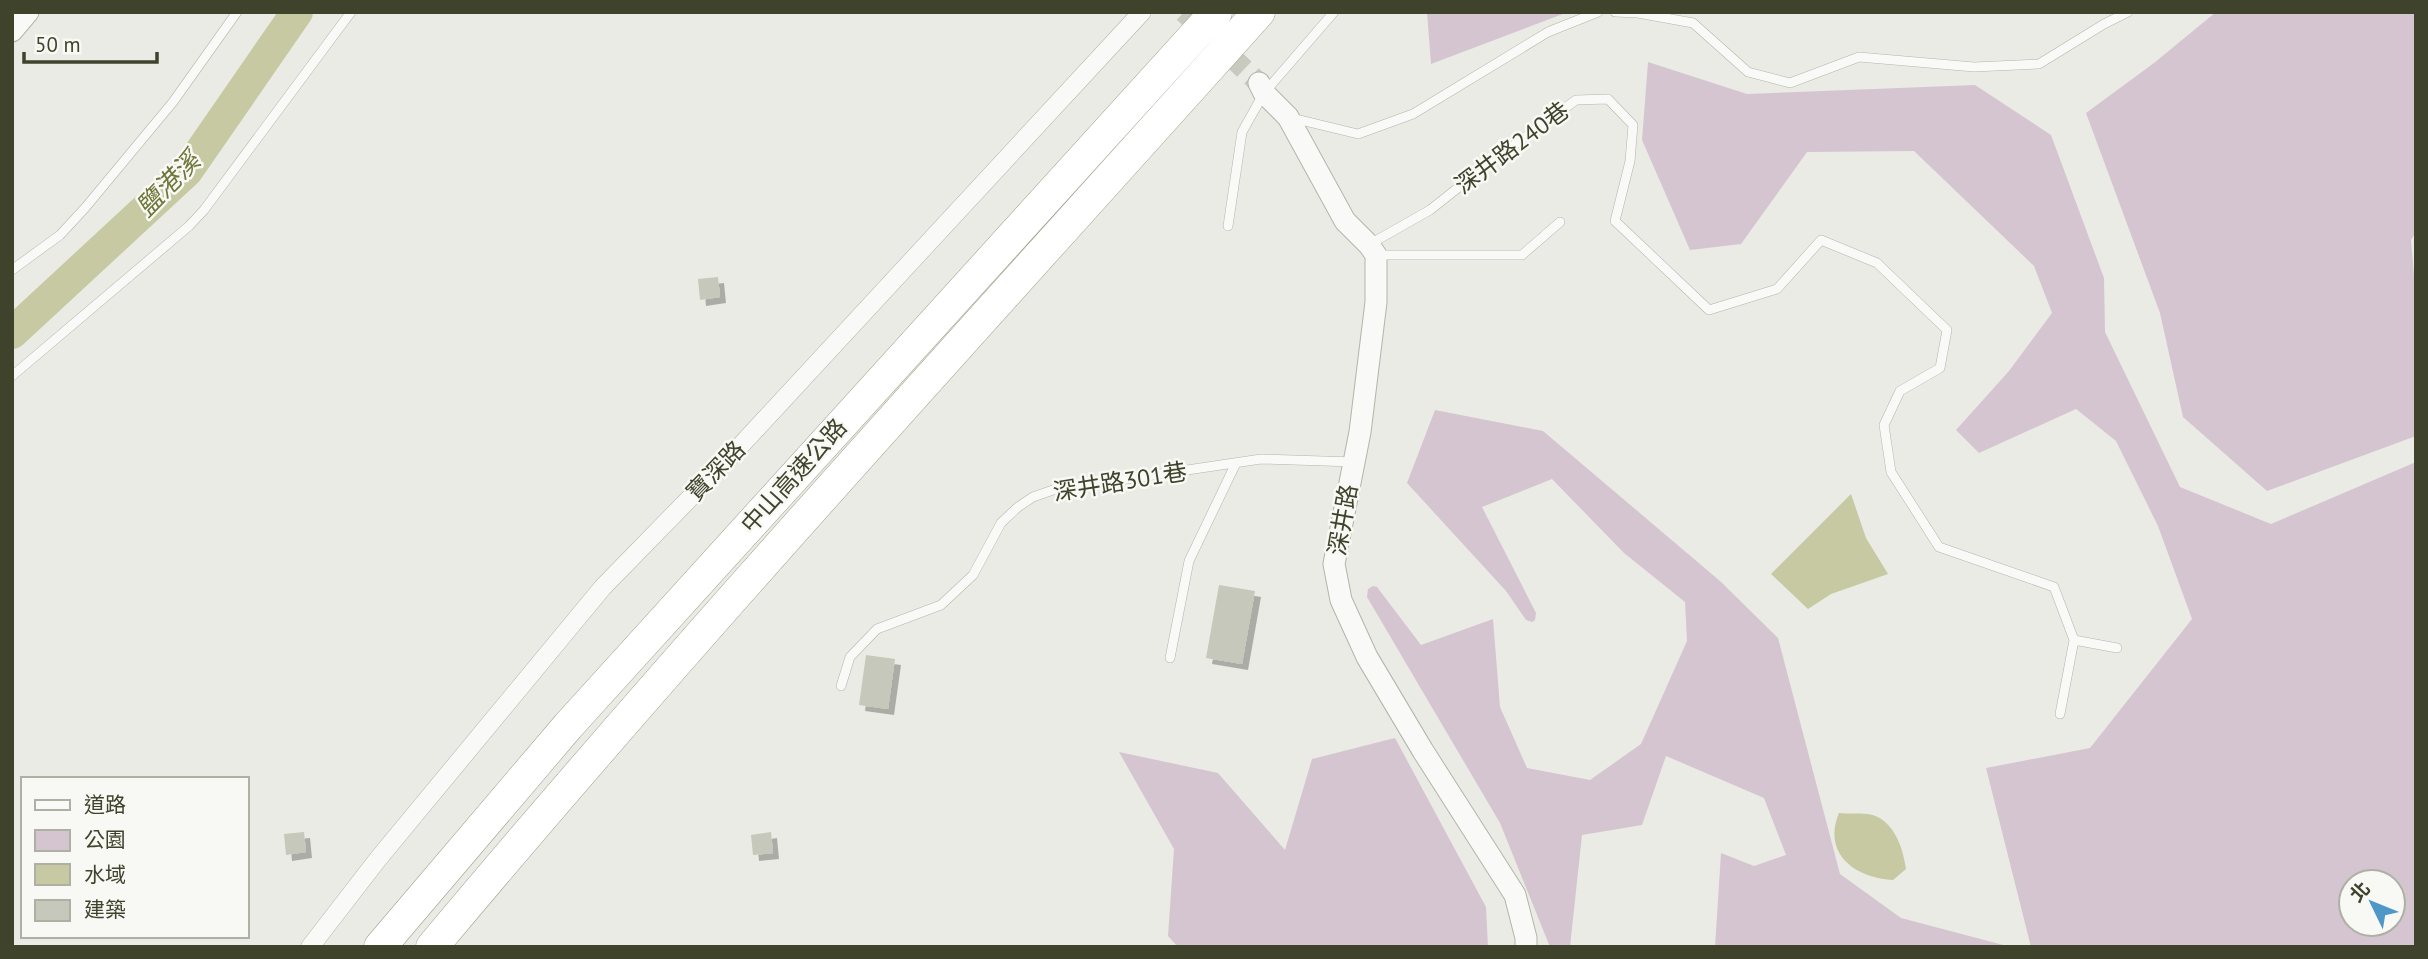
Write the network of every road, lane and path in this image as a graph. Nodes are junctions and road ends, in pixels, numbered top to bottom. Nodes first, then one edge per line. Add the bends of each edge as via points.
1 (28, 12) edge
2 (237, 12) edge
3 (351, 12) edge
4 (1142, 12) edge
5 (1216, 12) edge
6 (1259, 12) edge
7 (1335, 12) edge
8 (1598, 12) edge
9 (1615, 12) edge
10 (2128, 12) edge
11 (12, 31) edge
12 (1261, 88) junction
13 (1288, 117) junction
14 (1560, 222) dead end
15 (1228, 226) dead end
16 (1372, 250) junction
17 (12, 270) edge
18 (12, 376) edge
19 (1354, 462) junction
20 (1236, 463) junction
21 (2074, 640) junction
22 (2117, 648) dead end
23 (1170, 659) dead end
24 (841, 686) dead end
25 (2060, 714) dead end
26 (310, 947) edge
27 (380, 947) edge
28 (432, 947) edge
29 (1526, 947) edge

1 - 11 street
2 - 17 lane via 173,102 85,208 60,235
3 - 18 lane via 204,210
4 - 26 street, 寶深路 via 730,457 603,587
5 - 27 highway, 中山高速公路 via 568,726
6 - 28 highway, 中山高速公路 via 736,592
7 - 12 lane
8 - 13 lane via 1548,32 1413,114 1358,134
9 - 10 lane via 1693,23 1748,72 1790,83 1859,57 1974,67 2039,65
12 - 13 street
12 - 15 lane via 1242,132
13 - 16 street via 1345,221
14 - 16 lane via 1522,255
16 - 19 street, 深井路 via 1376,302
16 - 21 lane, 深井路240巷 via 1576,100 1608,99 1633,125 1630,161 1615,221 1709,310 1777,289 1821,240 1877,263 1947,330 1940,368 1900,391 1884,425 1891,472 1939,547 2054,587
19 - 20 lane, 深井路301巷 via 1261,459
19 - 29 street, 深井路 via 1334,564 1341,600 1367,657 1515,895
20 - 23 lane, 深井路301巷 via 1189,561
20 - 24 lane, 深井路301巷 via 1033,497 1001,523 973,575 940,605 877,629 850,657
21 - 22 lane
21 - 25 lane

